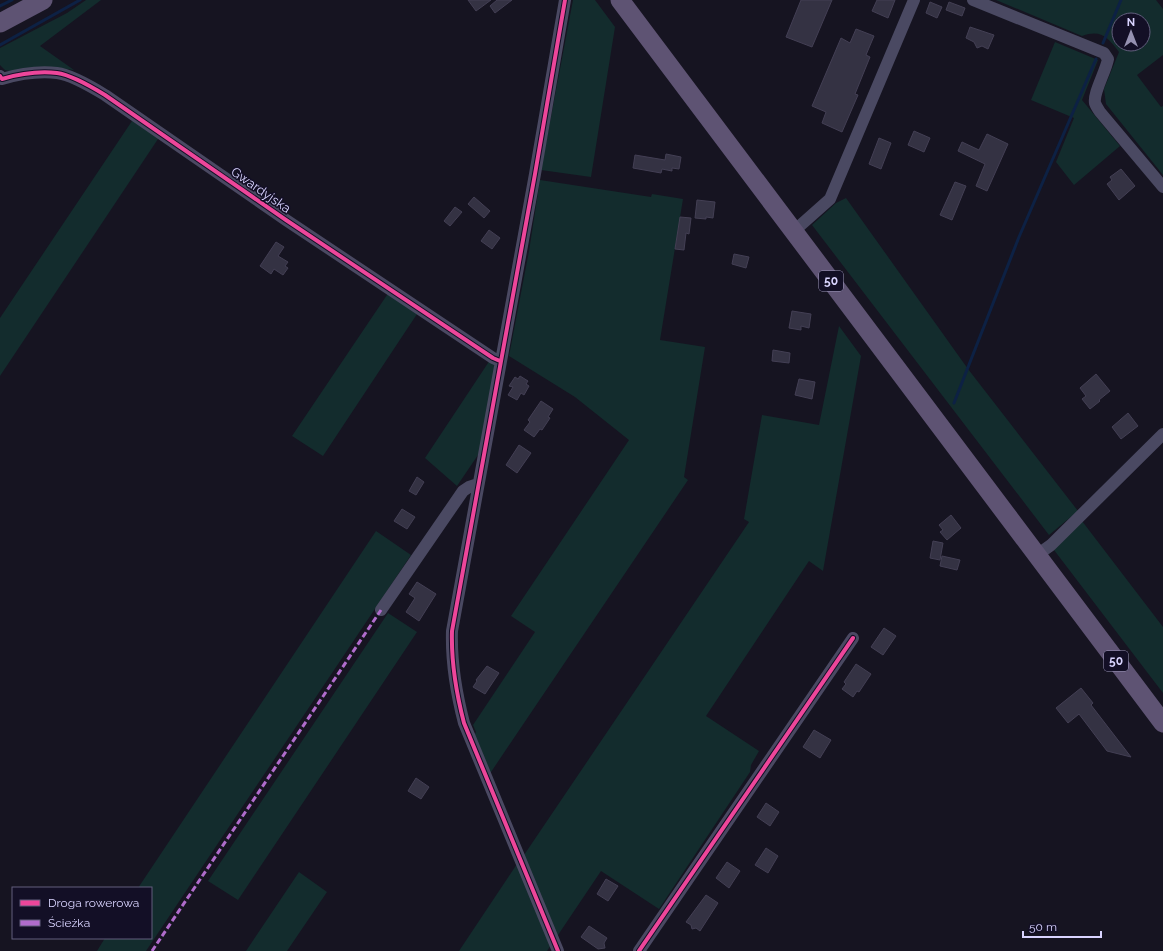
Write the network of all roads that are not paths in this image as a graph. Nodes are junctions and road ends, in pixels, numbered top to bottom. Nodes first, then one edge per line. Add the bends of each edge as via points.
1 (43, 0) edge
2 (565, 0) edge
3 (620, 0) edge
4 (914, 0) edge
5 (973, 0) edge
6 (0, 23) edge
7 (0, 76) edge
8 (1163, 187) edge
9 (794, 231) junction
10 (500, 361) junction
11 (1163, 434) edge
12 (478, 484) junction
13 (1037, 555) junction
14 (381, 610) dead end
15 (853, 638) dead end
16 (1163, 723) edge
17 (558, 951) edge
18 (639, 951) edge

1 - 6 main road
2 - 10 street
3 - 9 main road, 50
4 - 9 street via 830,199
5 - 8 street via 1104,53 1108,59 1095,97 1095,105
7 - 10 street, Gwardyjska via 2,79 17,75 58,73 105,94 292,224
9 - 13 main road, 50
10 - 12 street
11 - 13 street via 1051,545
12 - 14 street via 463,491
12 - 17 street via 452,631 451,654 456,692 464,723
13 - 16 main road, 50
15 - 18 street

